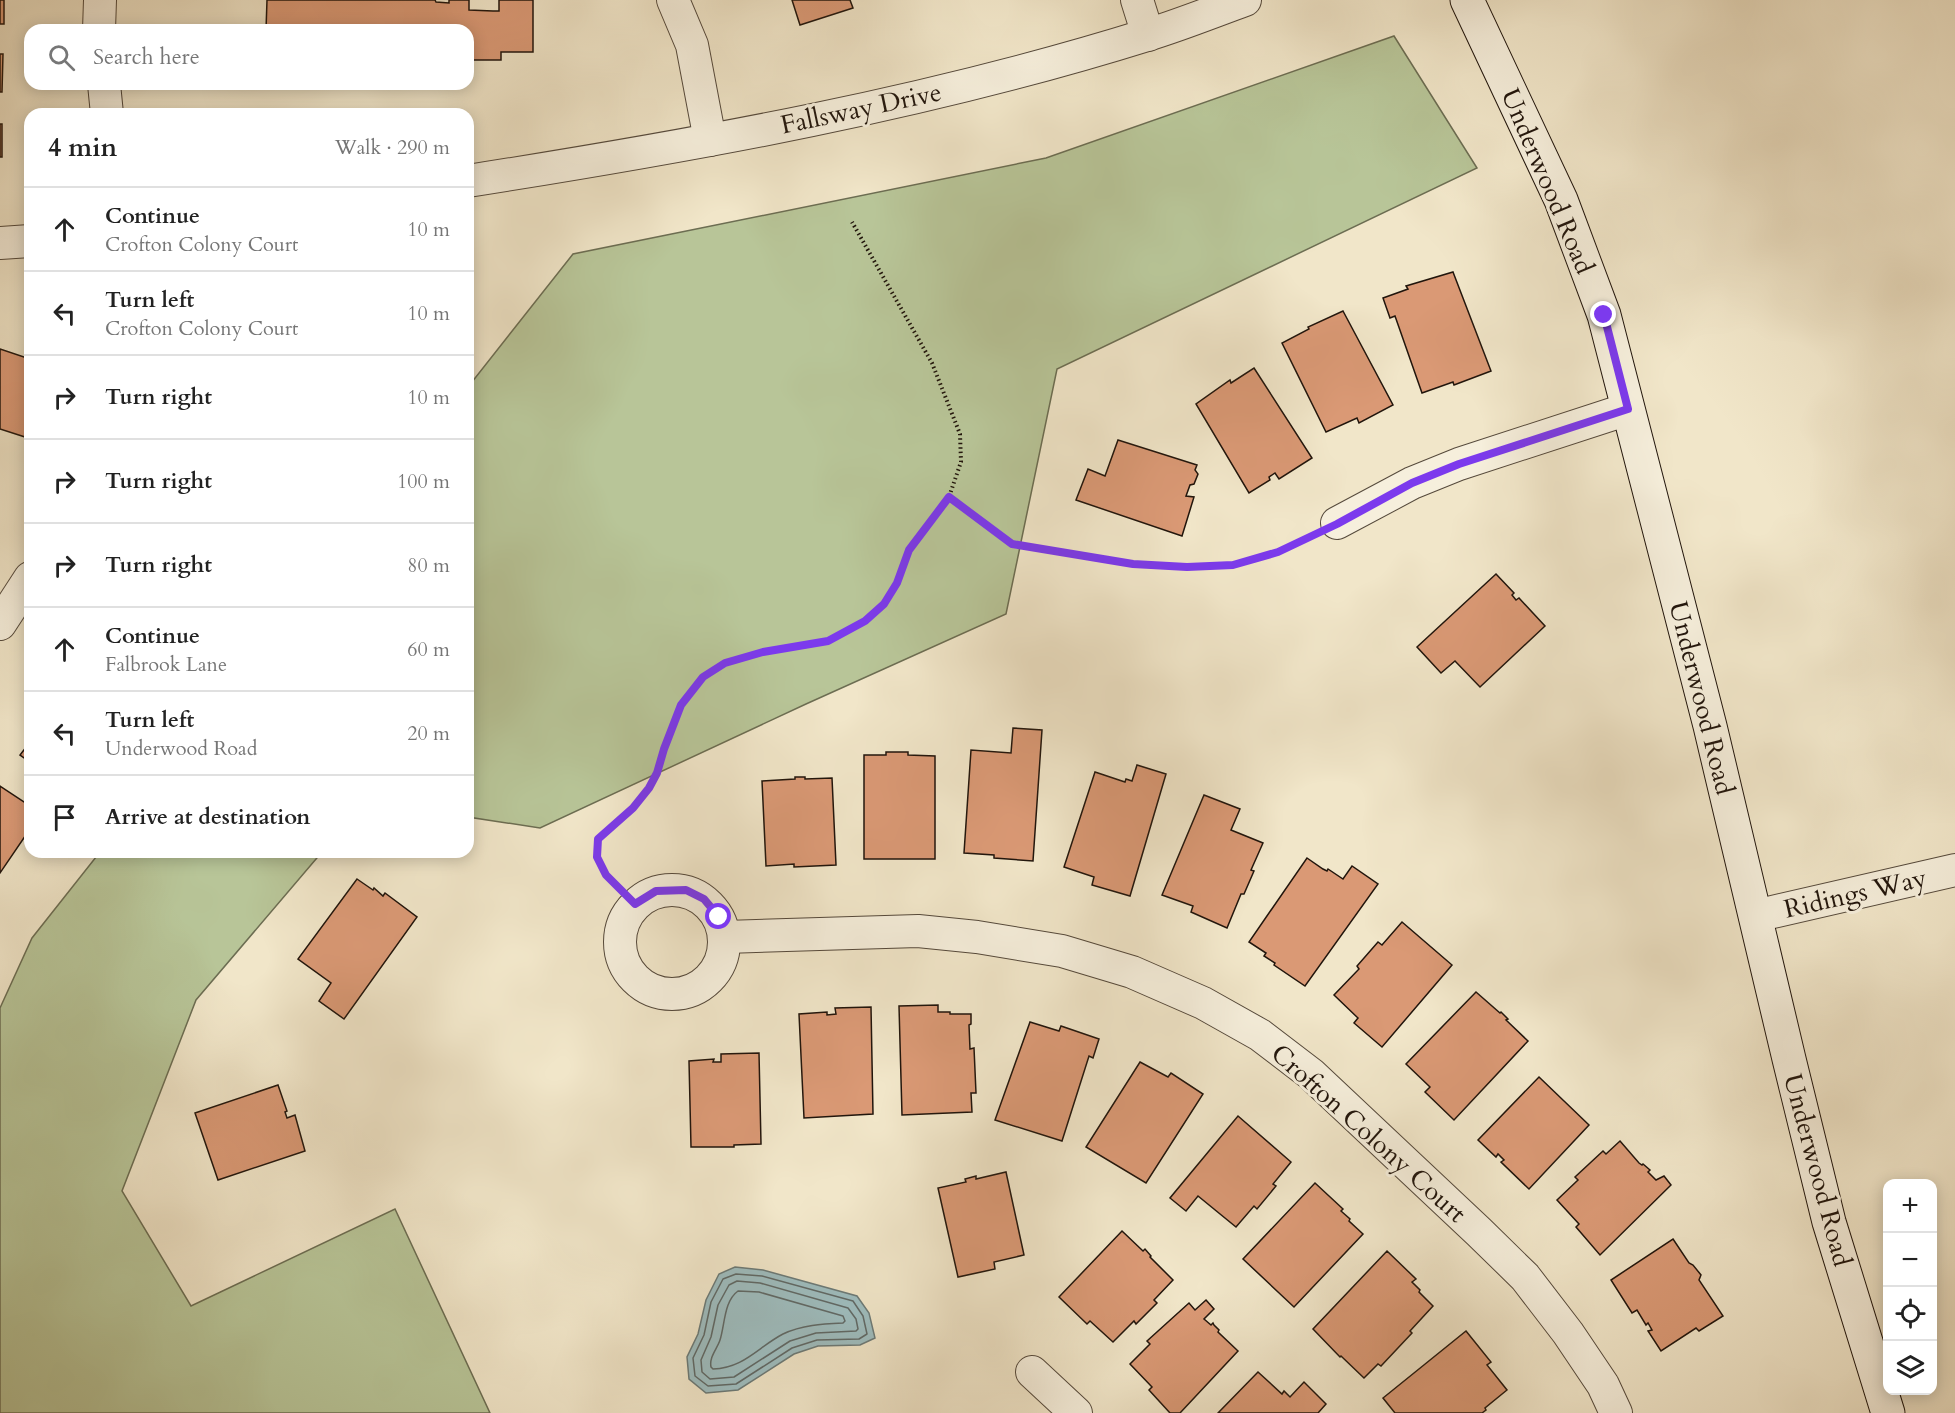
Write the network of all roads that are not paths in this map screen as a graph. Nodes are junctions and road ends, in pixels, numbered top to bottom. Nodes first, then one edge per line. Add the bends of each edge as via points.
1 (100, 0) edge
2 (673, 0) edge
3 (1137, 0) edge
4 (1245, 0) edge
5 (1467, 0) edge
6 (99, 24) edge
7 (1148, 35) junction
8 (104, 90) edge
9 (106, 108) edge
10 (710, 140) junction
11 (474, 180) edge
12 (24, 241) edge
13 (0, 243) edge
14 (1628, 409) junction
15 (1337, 524) road end
16 (24, 587) edge
17 (0, 624) edge
18 (1955, 870) edge
19 (1755, 916) junction
20 (725, 937) junction
21 (1032, 1372) dead end
22 (1076, 1413) edge
23 (1616, 1413) edge
24 (1888, 1413) edge

1 - 6 street
2 - 10 street via 692,45
3 - 7 street
4 - 7 street, Fallsway Drive
5 - 14 street, Underwood Road via 1562,200 1604,315
7 - 10 street, Fallsway Drive via 997,78
8 - 9 street
10 - 11 street, Fallsway Drive
12 - 13 street
14 - 15 street via 1459,464 1412,483
14 - 19 street, Underwood Road
16 - 17 street
18 - 19 street, Ridings Way
19 - 24 street, Underwood Road via 1829,1222
20 - 20 street via 719,917 704,899 686,890 656,891 635,904 624,920 619,940 622,961 632,976 650,990 672,995 697,988 712,975 722,961
20 - 23 street, Crofton Colony Court via 918,931 977,937 1062,951 1132,972 1203,1003 1260,1035 1311,1074 1487,1239 1525,1277 1568,1333 1603,1385
21 - 22 street

